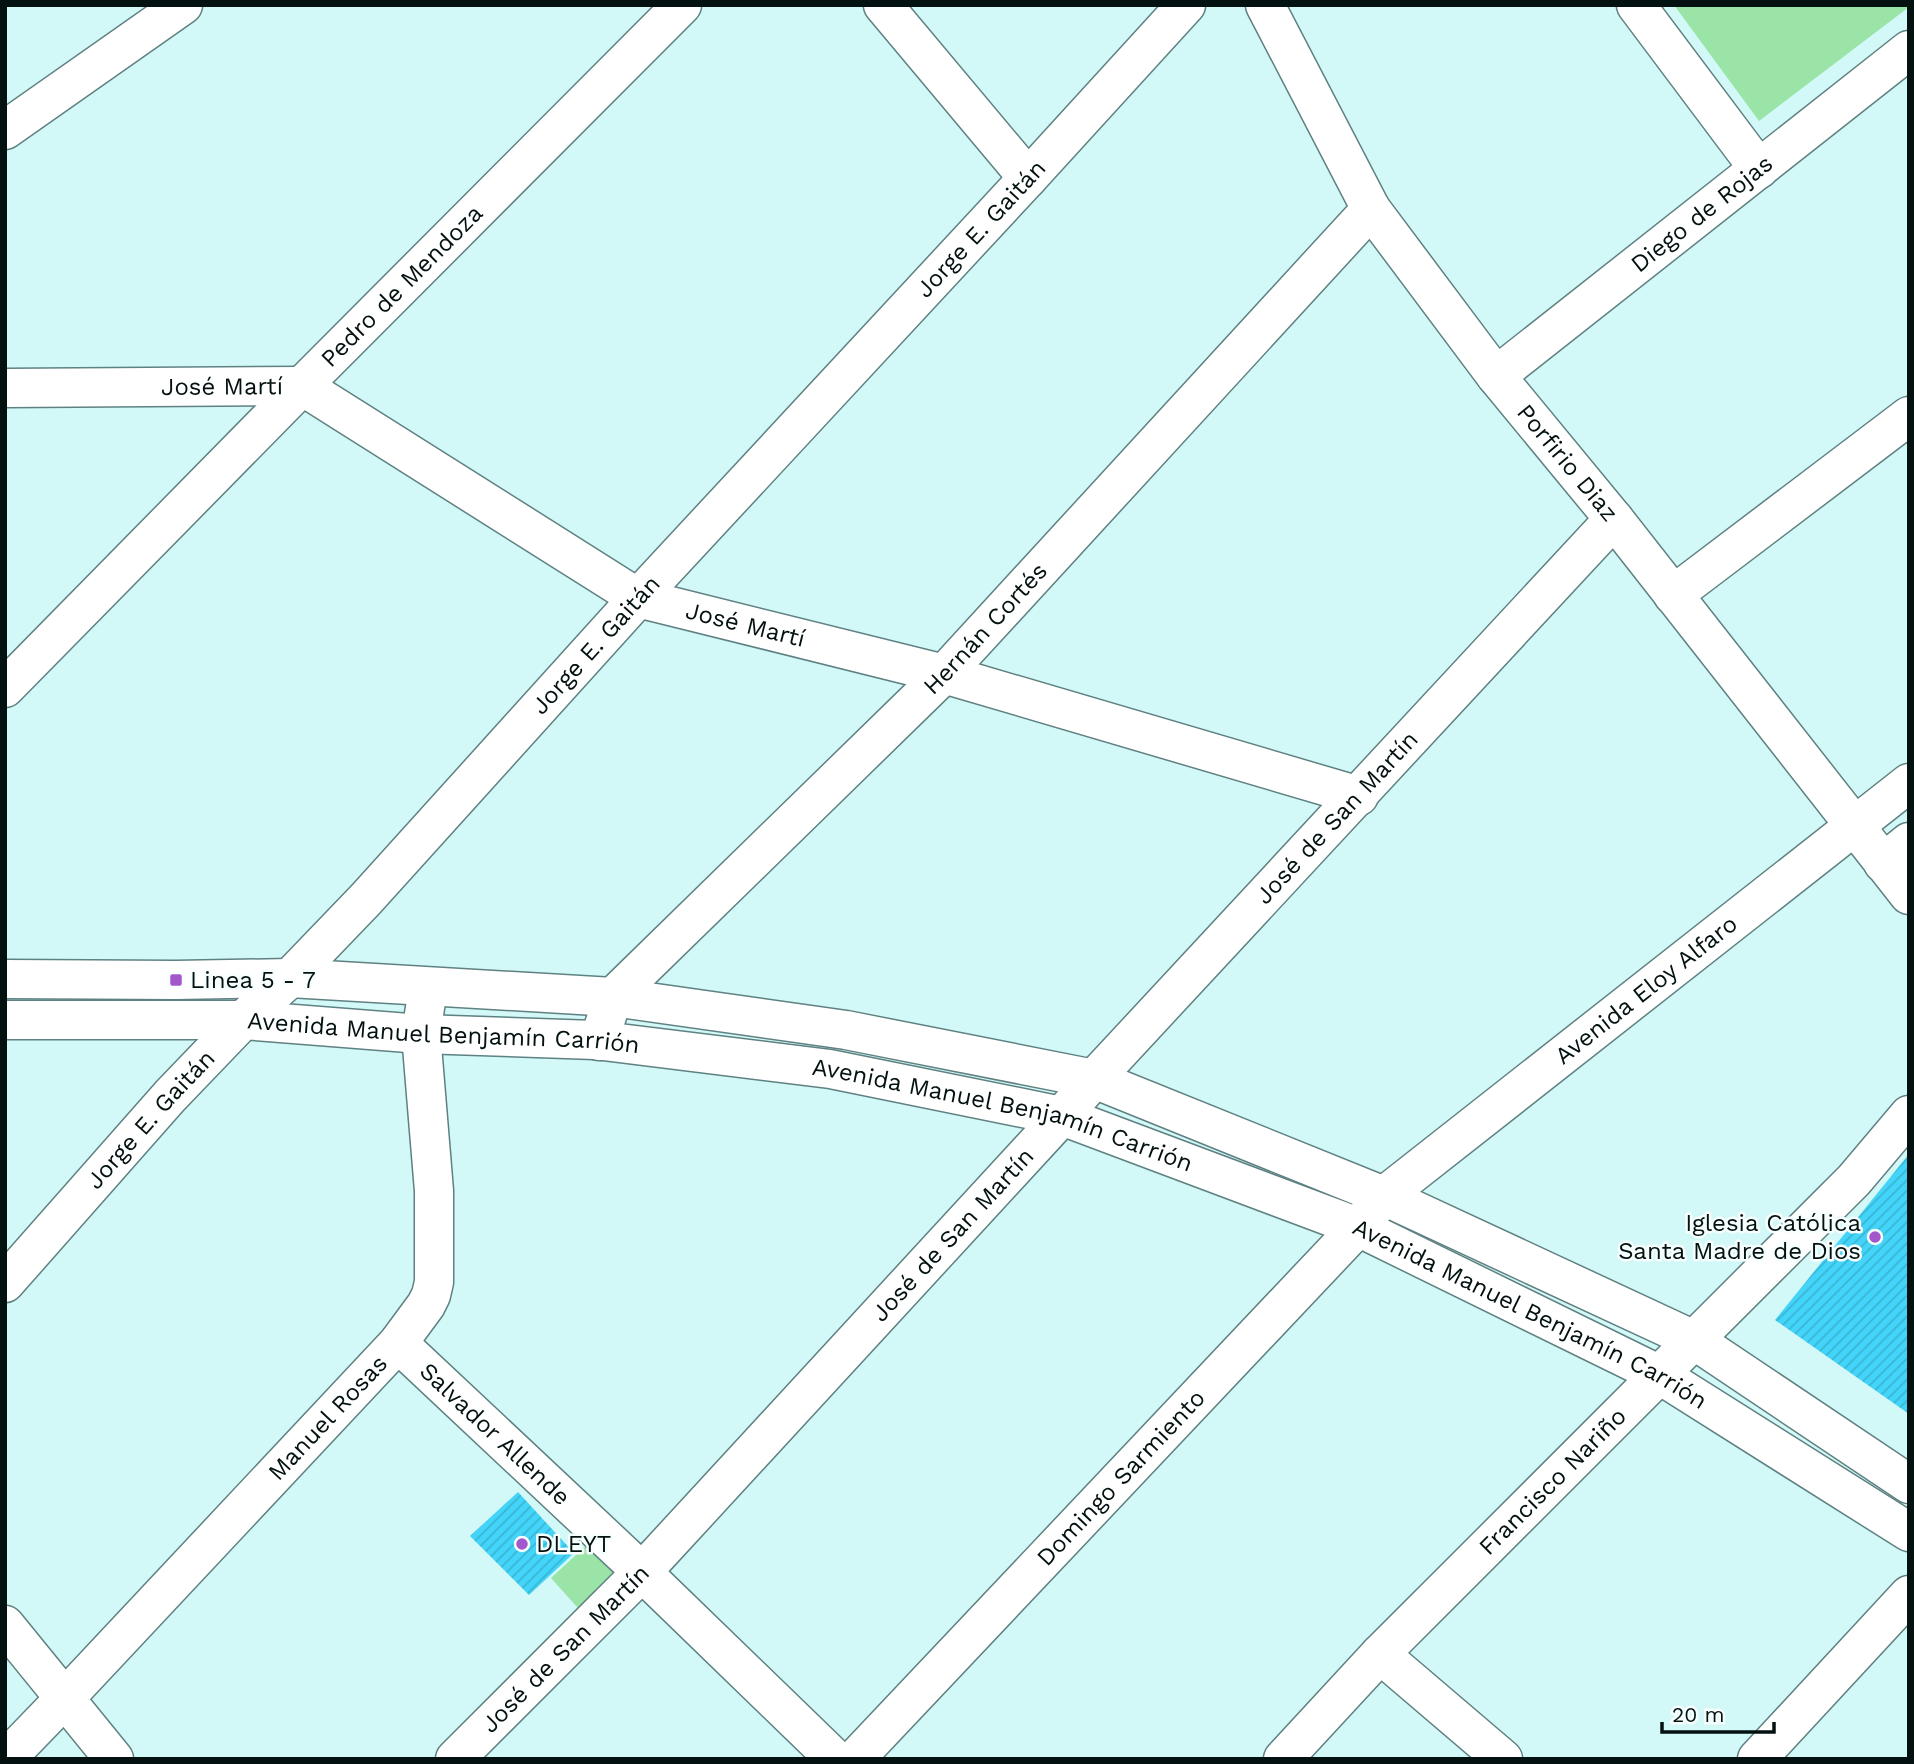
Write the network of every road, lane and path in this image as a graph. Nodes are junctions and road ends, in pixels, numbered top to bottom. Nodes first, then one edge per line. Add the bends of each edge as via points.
1 (183, 5) edge
2 (682, 5) edge
3 (883, 5) edge
4 (1186, 5) edge
5 (1265, 5) edge
6 (1636, 5) edge
7 (1909, 50) edge
8 (5, 130) edge
9 (1759, 169) junction
10 (1028, 178) junction
11 (1371, 209) junction
12 (1496, 376) junction
13 (302, 386) junction
14 (5, 388) edge
15 (1909, 416) edge
16 (1614, 519) junction
17 (1673, 595) junction
18 (638, 598) junction
19 (944, 674) junction
20 (5, 688) edge
21 (1909, 783) edge
22 (1359, 796) junction
23 (1853, 825) junction
24 (1896, 852) edge
25 (1909, 895) edge
26 (290, 978) junction
27 (5, 979) edge
28 (428, 988) junction
29 (613, 997) junction
30 (5, 1020) edge
31 (243, 1020) junction
32 (421, 1034) junction
33 (599, 1041) junction
34 (1094, 1079) junction
35 (1909, 1115) edge
36 (1062, 1116) junction
37 (1384, 1196) junction
38 (1358, 1227) junction
39 (5, 1283) edge
40 (1694, 1340) junction
41 (398, 1343) junction
42 (1660, 1376) junction
43 (1909, 1484) edge
44 (1909, 1532) edge
45 (642, 1572) junction
46 (1909, 1595) edge
47 (5, 1625) edge
48 (1380, 1654) junction
49 (65, 1698) junction
50 (6, 1759) edge
51 (114, 1759) edge
52 (455, 1759) edge
53 (835, 1759) edge
54 (855, 1759) edge
55 (1283, 1759) edge
56 (1503, 1759) edge
57 (1757, 1759) edge

1 - 8 street
2 - 13 street, Pedro de Mendoza
3 - 10 street
4 - 10 street, Jorge E. Gaitán
5 - 11 street, Porfirio Diaz
6 - 9 street
7 - 9 street, Diego de Rojas
9 - 12 street, Diego de Rojas
10 - 18 street, Jorge E. Gaitán
11 - 12 street, Porfirio Diaz
11 - 19 street, Hernán Cortés
12 - 16 street, Porfirio Diaz
13 - 14 street, José Martí
13 - 18 street, José Martí
13 - 20 street, Pedro de Mendoza
15 - 17 street
16 - 17 street, Porfirio Diaz
16 - 22 street, José de San Martín
17 - 23 street, Porfirio Diaz
18 - 19 street, José Martí
18 - 26 street, Jorge E. Gaitán
19 - 22 street, José Martí
19 - 29 street, Hernán Cortés
21 - 23 street, Avenida Eloy Alfaro
22 - 34 street, José de San Martín
23 - 24 street, Porfirio Diaz
23 - 37 street, Avenida Eloy Alfaro
24 - 25 street, Porfirio Diaz
26 - 27 street, Avenida Manuel Benjamín Carrión
26 - 28 street, Avenida Manuel Benjamín Carrión
26 - 31 street, Jorge E. Gaitán
28 - 29 street, Avenida Manuel Benjamín Carrión
28 - 32 street, Manuel Rosas
29 - 33 street, Hernán Cortés
29 - 34 street, Avenida Manuel Benjamín Carrión via 846,1030
30 - 31 street, Avenida Manuel Benjamín Carrión
31 - 32 street, Avenida Manuel Benjamín Carrión
31 - 39 street, Jorge E. Gaitán
32 - 33 street, Avenida Manuel Benjamín Carrión
32 - 41 street, Manuel Rosas via 433,1191 434,1282 426,1305
33 - 36 street, Avenida Manuel Benjamín Carrión via 830,1069
34 - 36 street, José de San Martín
34 - 37 street, Avenida Manuel Benjamín Carrión
35 - 40 street, Francisco Nariño via 1854,1180
36 - 38 street, Avenida Manuel Benjamín Carrión
36 - 45 street, José de San Martín
37 - 38 street, Domingo Sarmiento
37 - 40 street, Avenida Manuel Benjamín Carrión
38 - 42 street, Avenida Manuel Benjamín Carrión
38 - 54 street, Domingo Sarmiento
40 - 42 street, Francisco Nariño
40 - 43 street, Avenida Manuel Benjamín Carrión
41 - 45 street, Salvador Allende
41 - 49 street, Manuel Rosas
42 - 44 street, Avenida Manuel Benjamín Carrión
42 - 48 street, Francisco Nariño
45 - 52 street, José de San Martín
45 - 53 street, Salvador Allende
46 - 57 street
47 - 49 street
48 - 55 street, Francisco Nariño
48 - 56 street
49 - 50 street, Manuel Rosas
49 - 51 street

